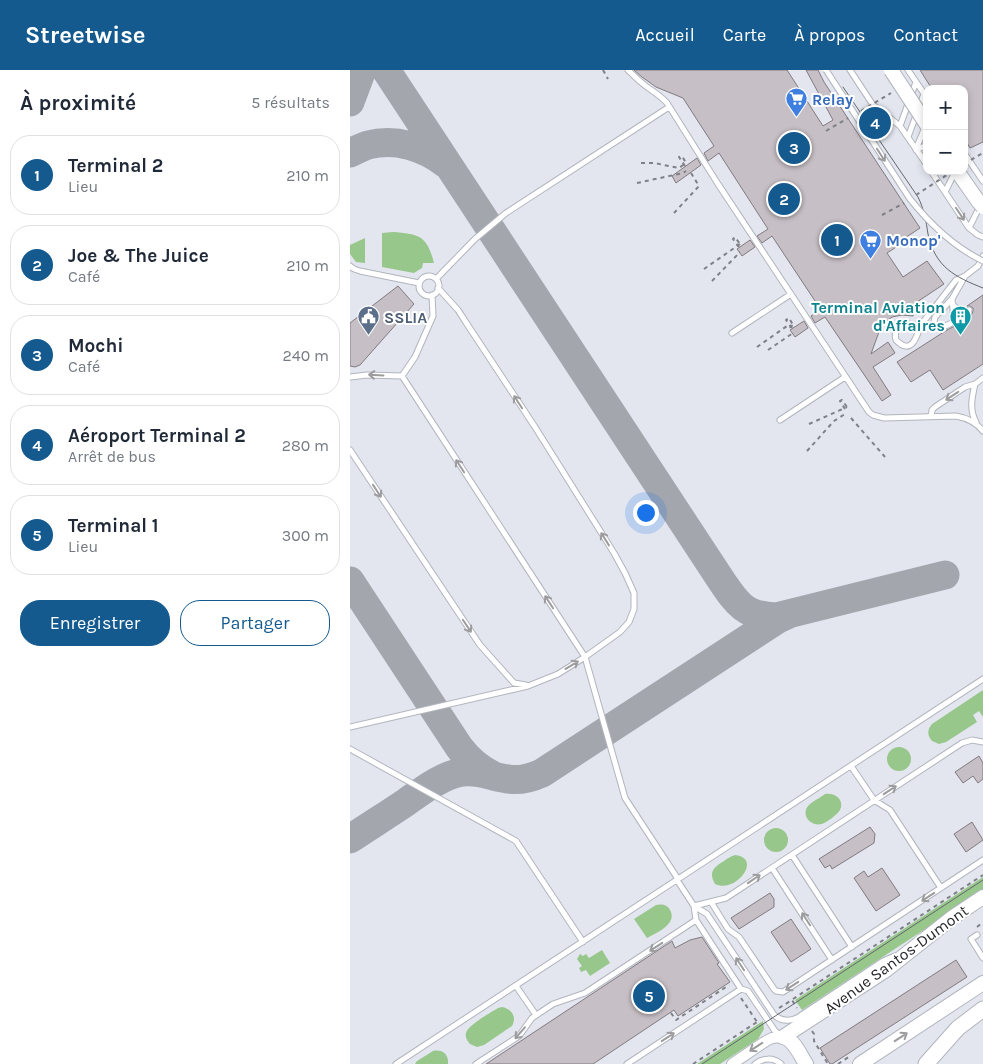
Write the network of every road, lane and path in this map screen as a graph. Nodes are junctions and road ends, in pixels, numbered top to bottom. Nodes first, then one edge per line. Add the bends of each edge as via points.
1 (603, 70) edge
2 (628, 70) edge
3 (826, 70) edge
4 (850, 70) edge
5 (891, 70) edge
6 (908, 70) edge
7 (608, 79) dead end
8 (916, 82) junction
9 (902, 86) junction
10 (923, 93) edge
11 (923, 101) edge
12 (670, 107) junction
13 (855, 114) junction
14 (923, 118) edge
15 (900, 126) junction
16 (924, 130) edge
17 (826, 131) dead end
18 (908, 137) junction
19 (923, 146) edge
20 (916, 149) junction
21 (983, 153) edge
22 (923, 159) edge
23 (968, 159) edge
24 (968, 162) edge
25 (641, 163) dead end
26 (686, 164) dead end
27 (686, 171) dead end
28 (691, 173) dead end
29 (936, 175) edge
30 (949, 175) edge
31 (953, 175) edge
32 (958, 175) edge
33 (983, 181) edge
34 (637, 183) dead end
35 (945, 192) junction
36 (910, 199) junction
37 (983, 199) edge
38 (983, 206) edge
39 (674, 213) dead end
40 (882, 215) dead end
41 (970, 228) junction
42 (983, 237) edge
43 (739, 246) dead end
44 (740, 252) dead end
45 (983, 256) edge
46 (982, 264) edge
47 (350, 266) edge
48 (704, 269) dead end
49 (965, 276) junction
50 (436, 279) junction
51 (712, 281) dead end
52 (420, 283) junction
53 (438, 288) junction
54 (791, 294) junction
55 (432, 295) junction
56 (952, 299) junction
57 (953, 305) junction
58 (969, 310) dead end
59 (920, 326) junction
60 (792, 327) dead end
61 (732, 333) dead end
62 (793, 333) dead end
63 (757, 347) dead end
64 (768, 350) dead end
65 (402, 376) junction
66 (350, 377) edge
67 (845, 377) junction
68 (983, 378) edge
69 (974, 384) junction
70 (845, 410) dead end
71 (845, 414) dead end
72 (931, 416) junction
73 (851, 418) dead end
74 (780, 420) dead end
75 (976, 423) junction
76 (809, 424) dead end
77 (983, 431) edge
78 (350, 450) edge
79 (807, 451) dead end
80 (885, 457) dead end
81 (586, 657) junction
82 (983, 679) edge
83 (528, 686) junction
84 (350, 727) edge
85 (983, 742) edge
86 (350, 749) edge
87 (851, 766) junction
88 (874, 800) junction
89 (792, 855) junction
90 (983, 860) edge
91 (772, 868) junction
92 (983, 875) edge
93 (678, 880) junction
94 (941, 888) junction
95 (983, 897) edge
96 (711, 902) junction
97 (694, 906) junction
98 (696, 920) junction
99 (977, 934) dead end
100 (583, 942) junction
101 (852, 947) junction
102 (914, 948) junction
103 (983, 958) edge
104 (832, 960) junction
105 (983, 983) edge
106 (516, 986) junction
107 (740, 989) junction
108 (792, 1000) dead end
109 (983, 1009) edge
110 (536, 1015) junction
111 (757, 1022) dead end
112 (783, 1038) junction
113 (396, 1064) edge
114 (476, 1064) edge
115 (627, 1064) edge
116 (693, 1064) edge
117 (732, 1064) edge
118 (755, 1064) edge
119 (781, 1064) edge
120 (795, 1064) edge
121 (806, 1064) edge
122 (860, 1064) edge
123 (926, 1064) edge

1 - 7 path
2 - 12 lane
3 - 13 lane, bridge
4 - 15 lane via 873,105
5 - 9 main road, bridge
6 - 8 lane
8 - 10 lane
8 - 15 lane
9 - 13 path, bridge
9 - 14 main road, bridge
11 - 18 lane
12 - 50 lane via 506,213 474,239
12 - 54 lane
13 - 17 path, bridge
13 -> 36 lane, bridge
15 - 18 lane
16 - 20 lane
18 - 20 lane
19 - 20 lane
20 - 22 lane
21 - 24 path, bridge
23 - 33 lane
25 - 26 path via 679,168
27 - 34 path
28 - 39 path via 699,186
29 - 35 lane
30 - 36 path, bridge
31 - 35 lane
32 - 38 main road
35 -> 41 lane
36 - 40 path, bridge
36 - 46 lane, bridge via 950,240
37 - 41 lane
41 - 42 lane
43 - 48 path
44 - 51 path
45 - 46 lane
46 - 49 lane
47 - 52 lane
49 - 56 lane
49 - 59 lane via 956,280
50 - 52 lane via 426,276
50 - 53 lane
52 - 55 lane via 419,289 423,294
53 - 55 lane
81 -> 53 lane via 629,622 634,609 634,593 626,573 458,310
54 - 61 lane
54 - 67 lane
55 - 65 lane via 433,316
56 - 57 lane
56 - 57 lane via 935,317 937,326 953,321
57 - 58 lane via 961,311
59 - 59 lane via 902,324 896,329 896,340 906,346 913,344
60 - 63 path via 787,326
62 - 64 path
65 -> 66 lane
81 -> 65 lane
67 - 72 lane via 873,415 884,418
67 - 74 lane
68 - 69 lane
69 -> 72 lane via 935,407
69 - 75 lane via 971,407
70 - 76 path, bridge via 840,401 842,400 847,407 845,408 837,411
71 - 79 path via 834,421
72 - 75 lane via 963,417
73 - 80 path
75 - 77 lane
78 -> 83 lane via 480,645 514,683
83 -> 81 lane via 558,674
81 - 93 lane via 625,798
82 - 87 lane
83 - 84 lane
88 -> 85 lane via 962,743 972,740
86 - 100 lane via 516,840
87 - 88 lane
87 - 93 lane
88 - 89 lane
88 - 94 lane via 890,810
89 - 91 lane
89 - 101 lane
90 - 94 lane
96 -> 91 lane via 726,898
104 -> 91 lane
92 - 108 path
93 - 97 lane
93 - 100 lane
94 -> 101 lane
95 - 102 main road, Avenue Santos-Dumont
96 - 97 lane
104 -> 96 lane via 786,991 776,991
97 - 98 lane
102 -> 97 lane via 883,961 797,1018 784,1020 774,1015 707,914
98 - 107 lane
98 -> 110 lane via 585,993 553,1004
99 - 103 lane via 970,939
100 - 106 lane
101 - 104 lane
102 - 112 main road, Avenue Santos-Dumont
122 -> 105 main road
106 - 110 lane
106 - 113 lane
107 - 112 lane via 748,991
115 -> 107 lane
109 - 123 main road via 958,1028
110 -> 114 lane via 520,1036
111 - 116 path
112 -> 117 street via 766,1041
112 - 120 main road via 782,1045
112 - 121 main road via 791,1040
118 - 119 lane via 768,1059

